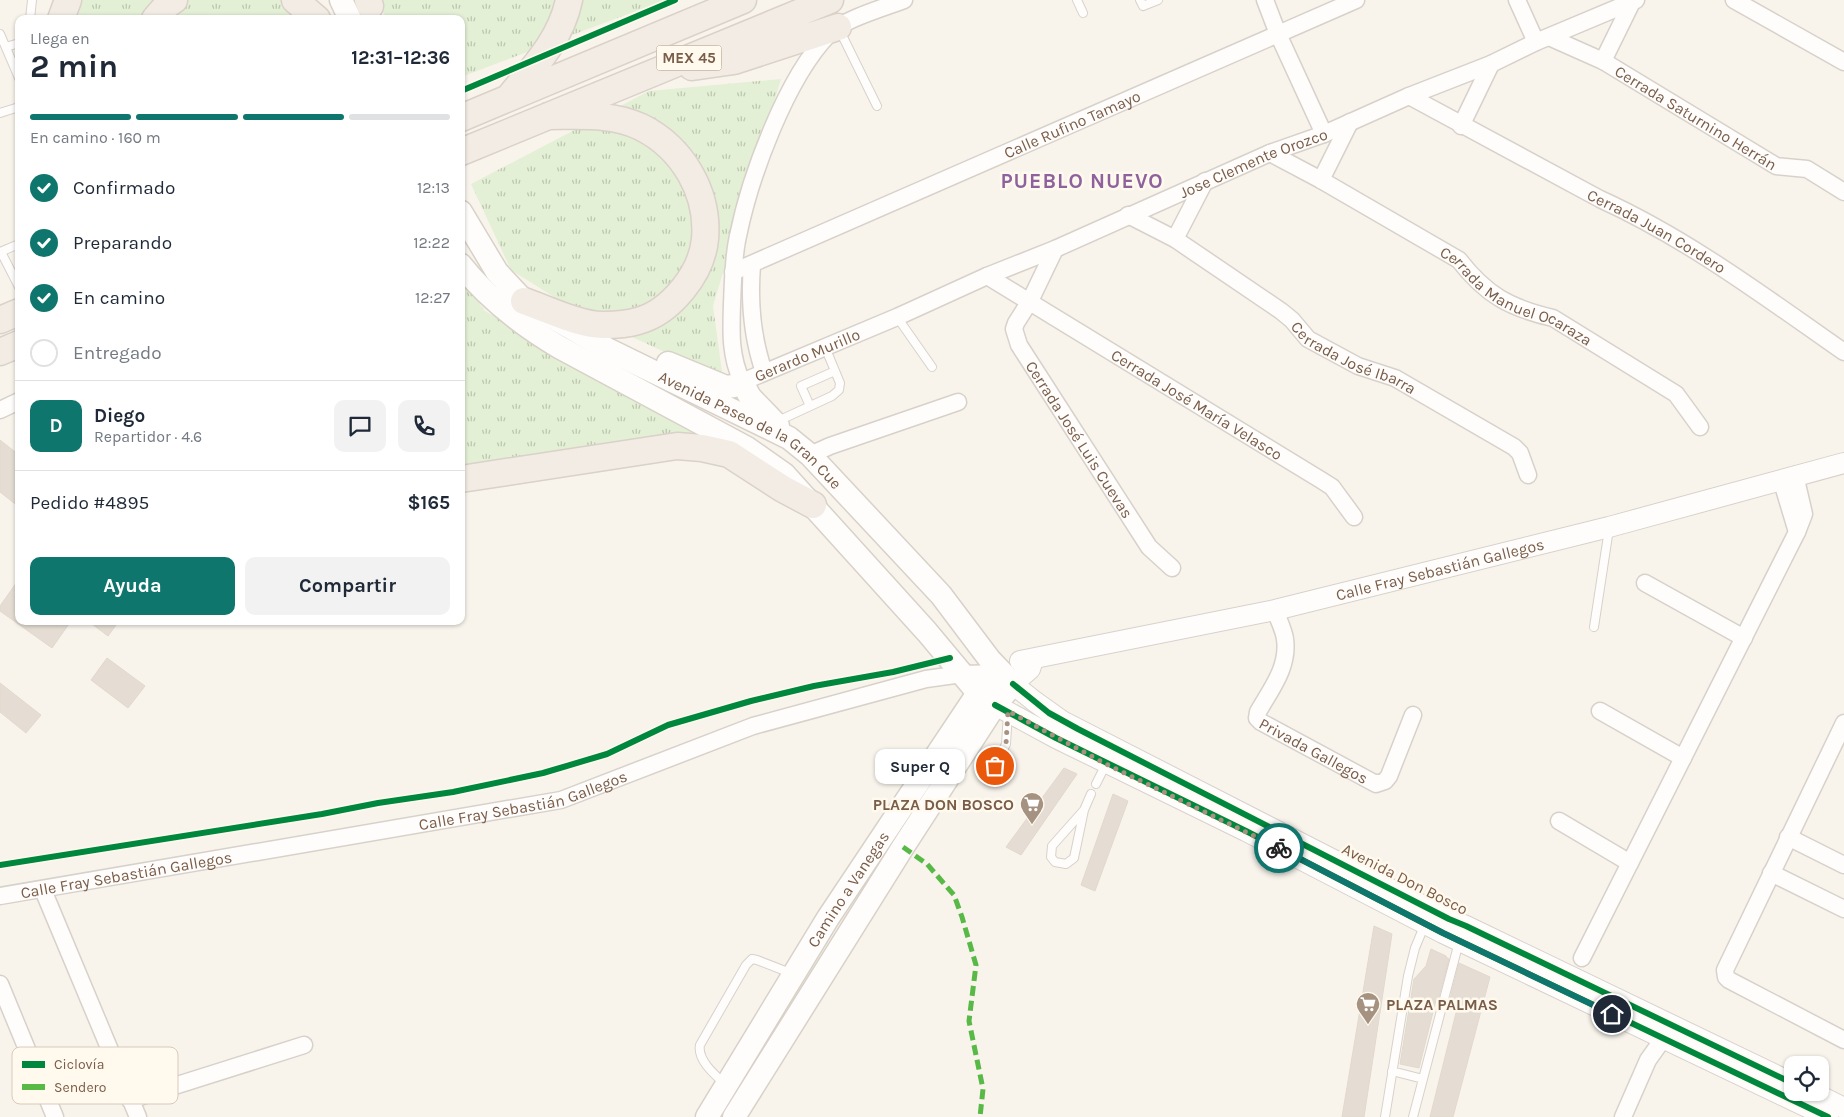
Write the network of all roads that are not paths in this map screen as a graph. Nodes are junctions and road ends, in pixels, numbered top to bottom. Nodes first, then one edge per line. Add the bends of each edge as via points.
1 (32, 0) edge
2 (68, 0) edge
3 (174, 0) edge
4 (295, 0) edge
5 (341, 0) edge
6 (568, 0) edge
7 (743, 0) edge
8 (830, 0) edge
9 (904, 0) edge
10 (1077, 0) edge
11 (1140, 0) edge
12 (1158, 0) edge
13 (1265, 0) edge
14 (1356, 0) edge
15 (1517, 0) edge
16 (1634, 1) edge
17 (1740, 2) edge
18 (366, 9) edge
19 (1082, 13) dead end
20 (30, 15) edge
21 (62, 15) edge
22 (158, 15) edge
23 (312, 15) edge
24 (838, 26) junction
25 (0, 34) edge
26 (1278, 34) junction
27 (1543, 40) junction
28 (15, 44) edge
29 (6, 46) junction
30 (1603, 61) junction
31 (1844, 62) edge
32 (1491, 64) junction
33 (15, 68) edge
34 (654, 72) junction
35 (1409, 96) junction
36 (508, 99) junction
37 (877, 106) dead end
38 (15, 108) edge
39 (0, 113) edge
40 (465, 116) edge
41 (548, 116) junction
42 (1350, 122) junction
43 (1461, 126) junction
44 (1324, 134) junction
45 (465, 150) edge
46 (1270, 153) junction
47 (1321, 180) junction
48 (1204, 181) junction
49 (1844, 192) edge
50 (1128, 215) junction
51 (465, 219) edge
52 (1176, 239) junction
53 (15, 246) edge
54 (1055, 249) junction
55 (1, 252) edge
56 (752, 265) junction
57 (465, 270) edge
58 (733, 272) junction
59 (987, 276) junction
60 (15, 279) edge
61 (524, 301) junction
62 (1030, 301) junction
63 (15, 314) edge
64 (897, 317) junction
65 (0, 320) edge
66 (872, 327) joint
67 (15, 346) edge
68 (825, 347) junction
69 (609, 350) junction
70 (0, 352) edge
71 (1844, 352) edge
72 (932, 367) dead end
73 (836, 371) junction
74 (764, 372) junction
75 (742, 382) junction
76 (958, 402) dead end
77 (15, 403) edge
78 (810, 406) junction
79 (0, 410) edge
80 (1700, 427) dead end
81 (782, 430) junction
82 (810, 455) junction
83 (1844, 462) edge
84 (1528, 475) dead end
85 (1788, 477) junction
86 (465, 478) edge
87 (813, 505) junction
88 (1354, 517) dead end
89 (1609, 527) junction
90 (1172, 568) dead end
91 (1645, 583) dead end
92 (1275, 610) junction
93 (958, 618) junction
94 (1594, 626) dead end
95 (927, 632) junction
96 (1744, 638) junction
97 (962, 674) junction
98 (1008, 678) junction
99 (994, 703) junction
100 (1600, 712) dead end
101 (1413, 715) dead end
102 (1842, 732) edge
103 (1111, 756) junction
104 (1683, 758) junction
105 (995, 766) dead end
106 (1096, 784) dead end
107 (1091, 794) dead end
108 (1084, 810) junction
109 (1559, 821) dead end
110 (1788, 837) junction
111 (1630, 863) junction
112 (1844, 864) edge
113 (1771, 872) junction
114 (43, 890) junction
115 (0, 896) edge
116 (1844, 909) edge
117 (1428, 917) junction
118 (1463, 933) junction
119 (1582, 958) dead end
120 (794, 974) junction
121 (0, 984) edge
122 (1663, 1039) junction
123 (1844, 1040) edge
124 (304, 1045) dead end
125 (25, 1047) edge
126 (108, 1047) edge
127 (1392, 1071) junction
128 (1423, 1079) junction
129 (1784, 1080) edge
130 (178, 1085) edge
131 (726, 1085) junction
132 (1829, 1100) edge
133 (132, 1104) edge
134 (1844, 1108) edge
135 (138, 1117) edge
136 (707, 1117) edge
137 (734, 1117) edge
138 (1385, 1117) edge
139 (1413, 1117) edge
140 (1623, 1117) edge
141 (1828, 1117) edge

1 - 20 lane
2 - 21 highway
3 - 22 highway
4 - 23 highway
5 - 18 main road
6 - 36 highway via 551,45
7 - 36 highway, MEX 45
8 - 34 highway, MEX 45
9 - 24 street
10 - 19 lane
11 - 12 lane via 1143,6
13 - 26 street
14 - 26 street, Calle Rufino Tamayo
15 - 27 street
16 - 27 street, Jose Clemente Orozco
16 - 30 street, Cerrada Saturnino Herrán
17 - 31 street
24 - 34 highway via 734,61
24 - 37 lane
24 - 58 street via 790,89 766,143 737,237
25 - 29 lane
26 - 44 street
26 - 56 street, Calle Rufino Tamayo
27 - 30 street, Cerrada Saturnino Herrán
27 - 32 street, Jose Clemente Orozco
28 - 29 lane
29 - 33 lane
30 - 49 street, Cerrada Saturnino Herrán via 1776,166 1807,169
32 - 35 street, Jose Clemente Orozco
32 - 43 street
34 - 41 highway, MEX 45
35 - 42 street, Jose Clemente Orozco
35 - 43 street, Cerrada Juan Cordero
36 - 40 highway, MEX 45
38 - 39 lane
41 - 45 highway, MEX 45
41 - 61 highway via 614,118 640,127 664,142 685,164 700,193 706,225 705,241 687,283 666,305 639,321 603,326
42 - 44 street, Jose Clemente Orozco
42 - 47 street
43 - 71 street, Cerrada Juan Cordero via 1678,239
44 - 46 street, Jose Clemente Orozco
46 - 47 street, Cerrada Manuel Ocaraza
46 - 48 street, Jose Clemente Orozco
47 - 80 street, Cerrada Manuel Ocaraza via 1459,260 1493,296 1531,313 1553,318 1676,394
48 - 50 street, Jose Clemente Orozco
48 - 52 street
50 - 52 street, Cerrada José Ibarra
50 - 54 street, Jose Clemente Orozco
51 - 61 main road, Avenida Paseo de la Gran Cue via 497,272
52 - 84 street, Cerrada José Ibarra via 1281,310 1308,339 1358,366 1395,378 1514,447 1520,453
53 - 55 lane
54 - 59 street, Jose Clemente Orozco
54 - 62 street
55 - 60 lane
56 - 58 street, Calle Rufino Tamayo
56 - 74 street via 753,334
57 - 87 main road, Avenida Paseo de la Gran Cue via 503,309 529,329 747,448 784,474
58 - 75 street via 732,355
59 - 62 street, Cerrada José María Velasco
59 - 64 street, Jose Clemente Orozco
61 - 69 main road, Avenida Paseo de la Gran Cue
62 - 88 street, Cerrada José María Velasco via 1332,487
62 - 90 street, Cerrada José Luis Cuevas via 1014,329 1019,345 1149,547
63 - 65 highway
64 - 66 street, Jose Clemente Orozco
64 - 72 lane
66 - 68 street, Gerardo Murillo
67 - 70 highway
68 - 73 lane
68 - 74 street, Gerardo Murillo
69 - 75 main road via 655,358 726,387
69 - 81 main road, Avenida Paseo de la Gran Cue
73 - 78 lane via 839,390
73 - 78 lane via 801,386
74 - 75 street, Gerardo Murillo
75 - 81 main road via 750,398
76 - 82 street
77 - 79 street
78 - 81 lane
81 - 82 main road, Avenida Paseo de la Gran Cue
82 - 93 main road, Avenida Paseo de la Gran Cue
83 - 85 street, Calle Fray Sebastián Gallegos
85 - 89 street, Calle Fray Sebastián Gallegos
85 - 96 street via 1797,532
86 - 87 highway via 677,446 729,454
87 - 95 main road, Avenida Paseo de la Gran Cue
89 - 92 street, Calle Fray Sebastián Gallegos
89 - 94 lane
91 - 96 street
92 - 98 street, Calle Fray Sebastián Gallegos via 1022,660
92 - 101 street, Privada Gallegos via 1285,638 1284,664 1258,712 1257,718 1261,722 1376,784 1389,776
93 - 95 main road via 960,630 950,639 941,639
93 - 98 main road, Avenida Paseo de la Gran Cue
95 - 97 main road, Avenida Paseo de la Gran Cue
96 - 104 street
97 - 98 street, Calle Fray Sebastián Gallegos
97 - 99 main road, Avenida Paseo de la Gran Cue
97 - 114 street, Calle Fray Sebastián Gallegos via 926,679 753,726 561,800
98 - 99 main road, Camino a Vanegas
98 - 103 street, Avenida Don Bosco via 1049,713
99 - 103 street, Avenida Don Bosco
99 - 105 lane via 1006,744
99 - 120 main road, Camino a Vanegas via 828,918
99 - 137 main road, Camino a Vanegas
100 - 104 street
102 - 110 street
103 - 106 lane
103 - 117 street, Avenida Don Bosco
104 - 111 street
107 - 108 lane
108 - 108 lane via 1052,846 1051,856 1056,862 1066,864 1074,858
109 - 111 street
110 - 112 street
110 - 113 street
111 - 119 street
113 - 116 street
113 - 123 street via 1725,970 1726,977
114 - 115 street, Calle Fray Sebastián Gallegos
114 - 126 street
117 - 118 street, Avenida Don Bosco via 1449,919
117 - 127 lane via 1411,961
118 - 122 street, Avenida Don Bosco
118 - 128 lane
118 - 129 street, Avenida Don Bosco
120 - 131 main road, Camino a Vanegas
120 - 131 lane via 752,959 746,965 699,1049 711,1071
121 - 125 street
122 - 140 street via 1648,1060
122 - 141 street, Avenida Don Bosco
124 - 130 street
127 - 128 lane
127 - 138 lane
128 - 139 lane
131 - 136 main road, Camino a Vanegas
132 - 134 street
133 - 135 street

